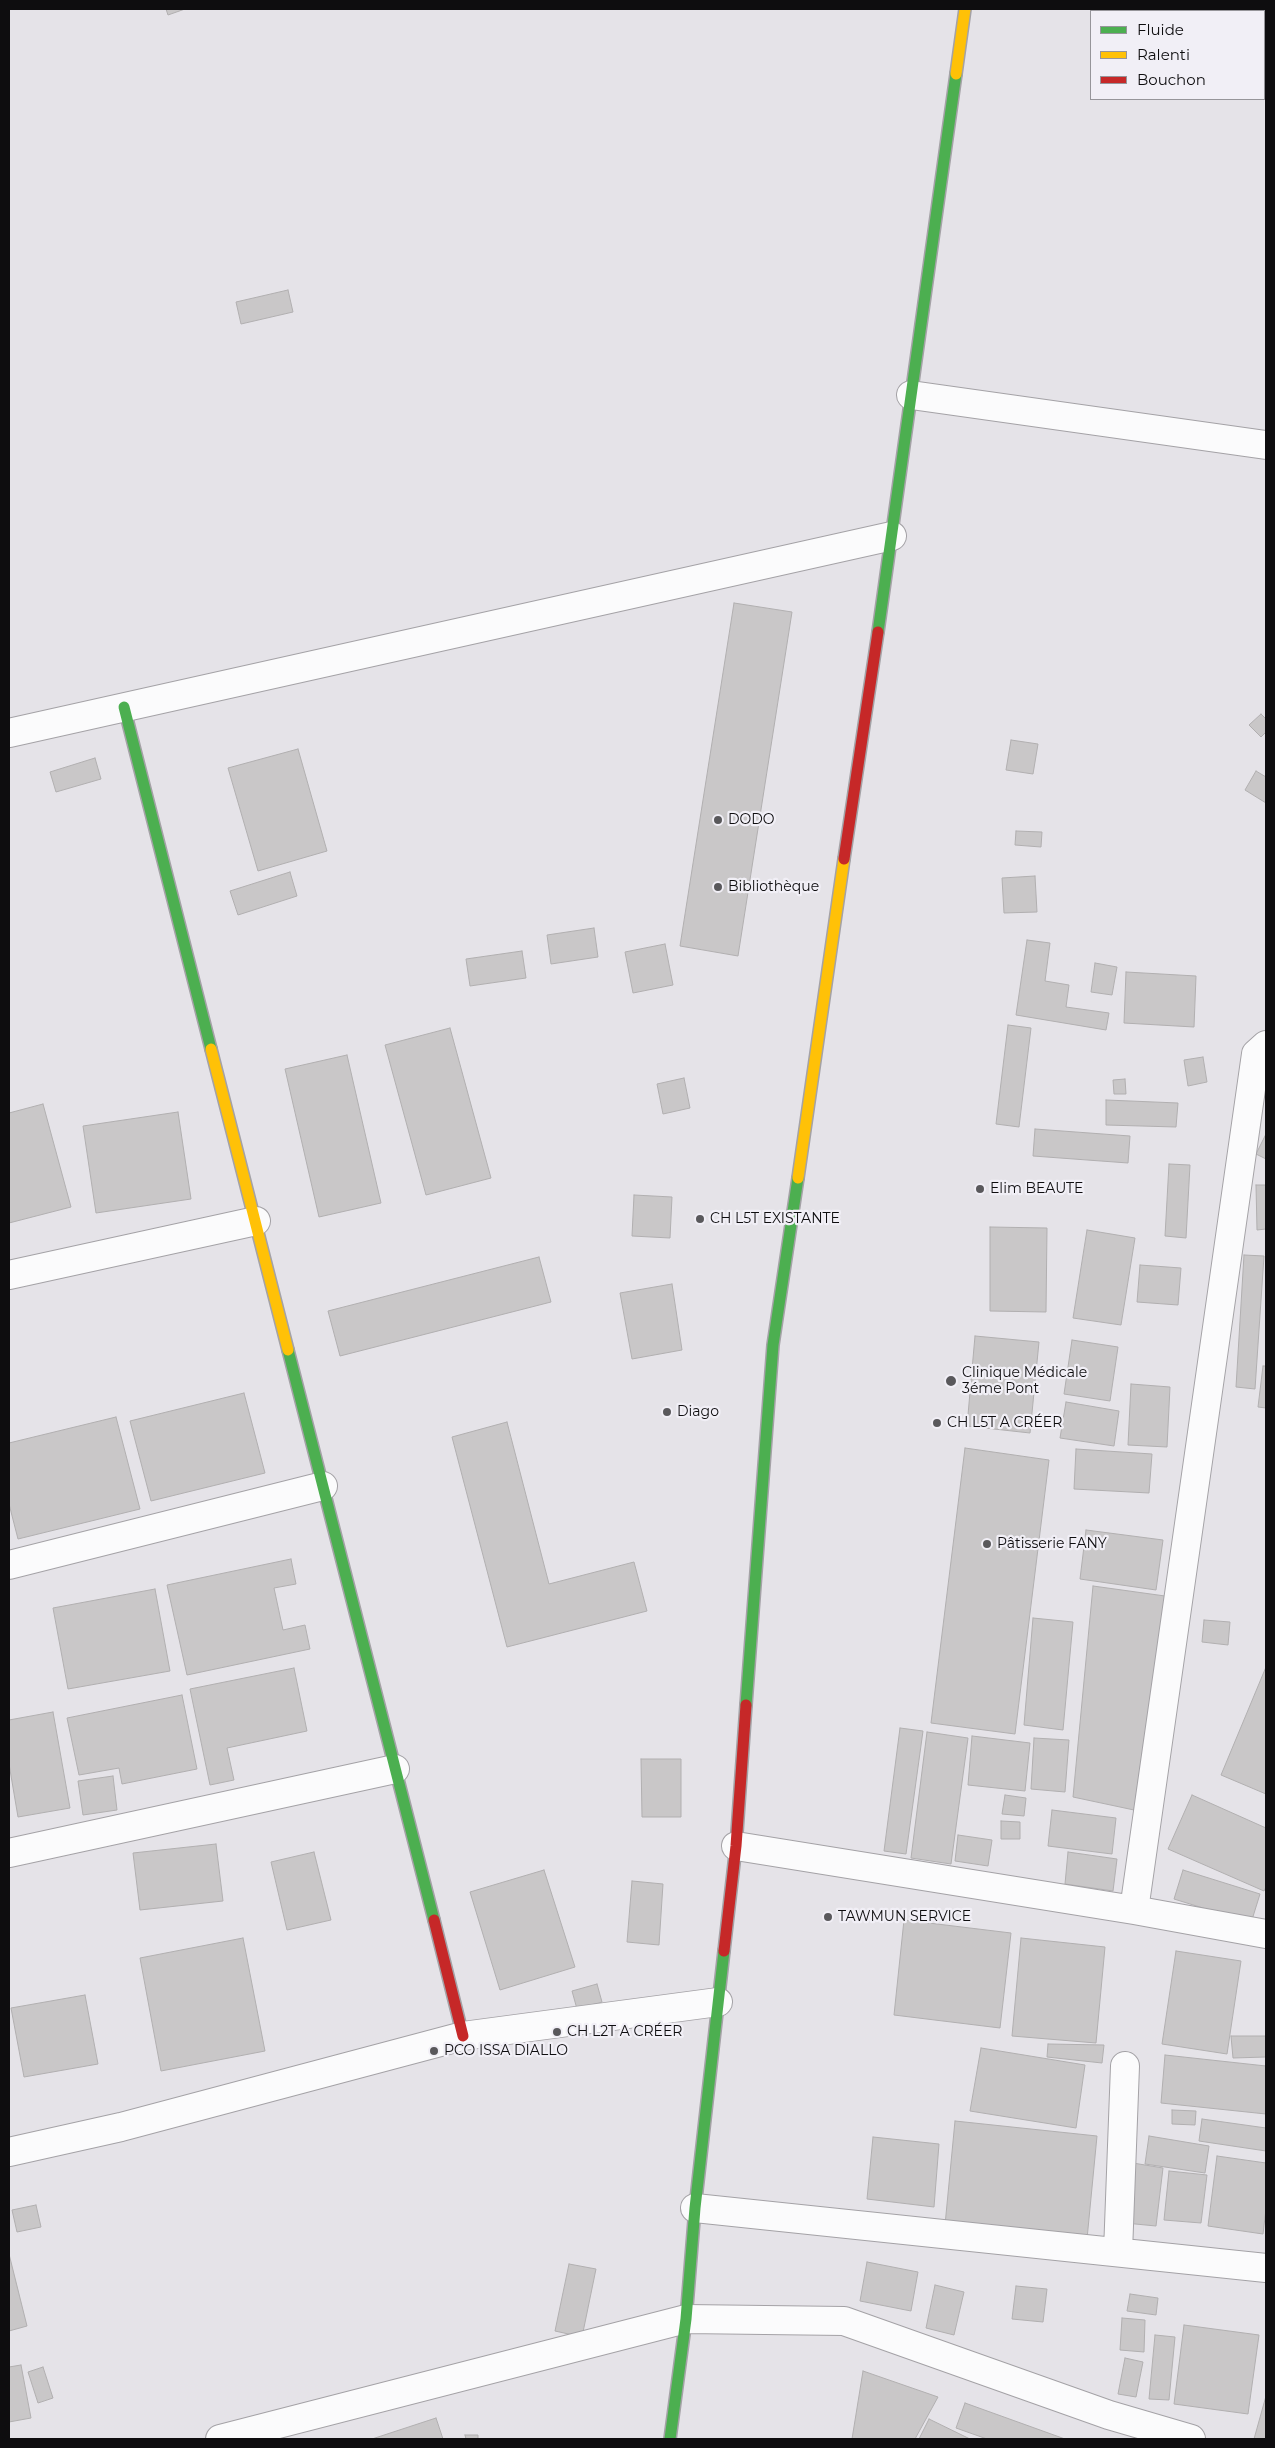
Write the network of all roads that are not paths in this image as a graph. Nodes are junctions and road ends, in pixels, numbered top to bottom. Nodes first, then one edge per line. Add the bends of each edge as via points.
1 (965, 9) edge
2 (911, 395) junction
3 (1266, 444) edge
4 (892, 536) junction
5 (124, 707) junction
6 (9, 733) edge
7 (1266, 1045) edge
8 (256, 1221) junction
9 (9, 1275) edge
10 (323, 1486) junction
11 (9, 1565) edge
12 (395, 1769) junction
13 (736, 1846) junction
14 (9, 1853) edge
15 (1134, 1910) junction
16 (1266, 1934) edge
17 (718, 2002) junction
18 (462, 2036) junction
19 (1125, 2066) dead end
20 (9, 2152) edge
21 (695, 2208) junction
22 (1118, 2252) junction
23 (1266, 2268) edge
24 (686, 2319) junction
25 (220, 2439) edge
26 (670, 2439) edge
27 (1192, 2439) edge

1 - 2 main road
2 - 3 street
2 - 4 main road
4 - 5 street
4 - 13 main road via 773,1345
5 - 6 street
5 - 8 main road
7 - 15 street via 1256,1054
8 - 9 street
8 - 10 main road
10 - 11 street
10 - 12 main road
12 - 14 street
12 - 18 main road
13 - 15 street
13 - 17 main road
15 - 16 street
17 - 18 street
17 - 21 main road
18 - 20 street via 122,2127
19 - 22 street
21 - 22 street
21 - 24 main road
22 - 23 street
24 - 25 street
24 - 26 main road
24 - 27 street via 844,2321 1109,2415

